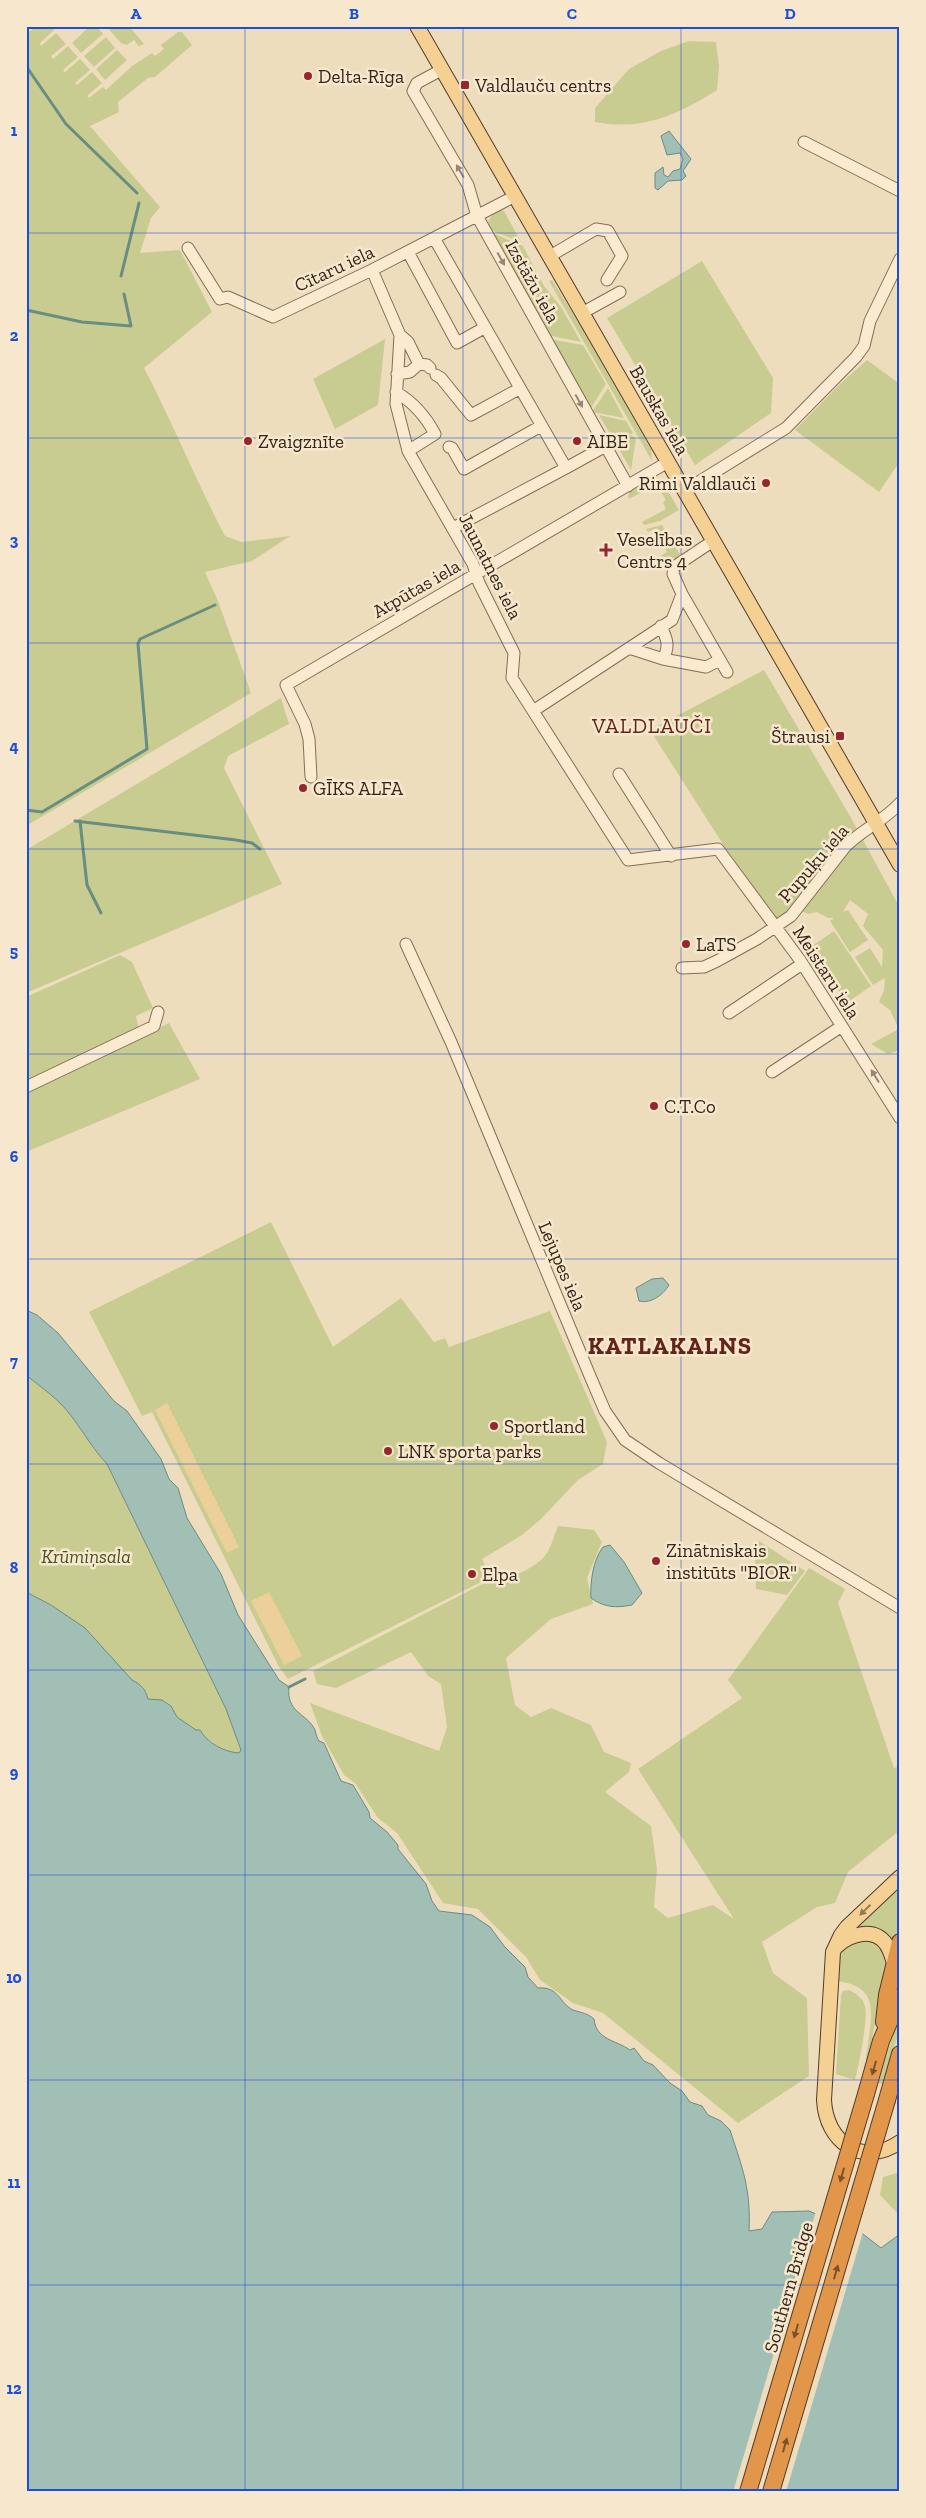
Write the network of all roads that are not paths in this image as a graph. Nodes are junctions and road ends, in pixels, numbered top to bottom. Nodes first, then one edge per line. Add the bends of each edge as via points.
1 (418, 26) edge
2 (442, 69) junction
3 (804, 142) dead end
4 (900, 191) edge
5 (515, 196) junction
6 (477, 216) junction
7 (434, 238) junction
8 (188, 248) dead end
9 (408, 252) junction
10 (550, 256) junction
11 (900, 259) edge
12 (372, 270) junction
13 (607, 280) dead end
14 (620, 292) dead end
15 (582, 313) junction
16 (484, 328) junction
17 (400, 335) junction
18 (419, 364) junction
19 (397, 374) junction
20 (519, 389) junction
21 (396, 392) junction
22 (541, 426) junction
23 (443, 441) junction
24 (604, 447) junction
25 (408, 451) junction
26 (668, 462) junction
27 (566, 468) junction
28 (628, 486) junction
29 (684, 491) junction
30 (453, 528) junction
31 (713, 542) junction
32 (477, 573) junction
33 (682, 594) junction
34 (661, 626) junction
35 (629, 648) junction
36 (663, 659) junction
37 (720, 660) junction
38 (727, 672) dead end
39 (533, 711) junction
40 (619, 774) dead end
41 (312, 777) dead end
42 (900, 803) edge
43 (875, 823) junction
44 (671, 856) junction
45 (900, 866) edge
46 (777, 926) junction
47 (406, 944) dead end
48 (802, 964) junction
49 (682, 968) dead end
50 (158, 1012) dead end
51 (729, 1013) dead end
52 (842, 1026) junction
53 (772, 1072) dead end
54 (26, 1087) edge
55 (900, 1118) edge
56 (900, 1608) edge
57 (900, 1877) edge
58 (900, 1942) edge
59 (835, 1948) junction
60 (894, 1963) junction
61 (900, 1997) edge
62 (882, 2041) junction
63 (899, 2062) edge
64 (900, 2142) edge
65 (748, 2492) edge
66 (771, 2492) edge

1 - 2 main road, Bauskas iela
2 - 5 main road, Bauskas iela
6 -> 2 street, Izstāžu iela via 468,185 413,91 417,84
3 - 4 street
5 - 6 street, Cītaru iela
5 - 10 main road, Bauskas iela
6 - 7 street, Cītaru iela
6 -> 24 street, Izstāžu iela
7 - 9 street, Cītaru iela
7 - 16 street
8 - 12 street, Cītaru iela via 220,299 228,297 273,317
9 - 12 street, Cītaru iela
9 - 16 street via 457,343
10 - 13 street via 596,229 608,231 622,256
10 - 15 main road, Bauskas iela
11 - 29 street via 870,321 864,346 856,357 786,428
12 - 17 street, Jaunatnes iela
14 - 15 street
15 - 26 main road, Bauskas iela
16 - 20 street
17 - 18 street via 408,342
17 - 19 street, Jaunatnes iela
18 - 19 street via 410,372
18 - 20 street via 441,378 471,415
19 - 21 street, Jaunatnes iela
20 - 22 street
21 - 23 street via 420,412
21 - 25 street, Jaunatnes iela
22 - 23 street via 464,469 452,448
22 - 27 street
23 - 25 street
24 - 27 street
24 - 28 street, Izstāžu iela
25 - 30 street, Jaunatnes iela
26 - 28 street, Atpūtas iela
26 - 29 main road, Bauskas iela
27 - 30 street
28 - 32 street, Atpūtas iela
29 - 31 main road, Bauskas iela
30 - 32 street, Jaunatnes iela
31 - 33 street via 674,567 673,574
31 - 43 main road, Bauskas iela
32 - 39 street, Jaunatnes iela via 514,653 512,678
32 - 41 street, Atpūtas iela via 286,685 305,724
33 - 34 street via 672,620
33 - 37 street
34 - 35 street
34 - 36 street via 668,641
35 - 36 street
35 - 39 street
36 - 37 street via 706,667
37 - 38 street
39 - 44 street, Jaunatnes iela via 628,860
40 - 44 street
42 - 43 street, Pupuķu iela
43 - 45 main road, Bauskas iela
43 - 46 street, Pupuķu iela via 854,837 791,916
44 - 46 street, Meistaru iela via 718,849
46 - 48 street, Meistaru iela
46 - 49 street, Pupuķu iela via 704,967
47 - 56 street, Lejupes iela via 451,1042 594,1385 621,1435 666,1468
48 - 51 street
48 - 52 street, Meistaru iela
50 - 54 street via 158,1020 149,1029
52 - 53 street
55 -> 52 street, Meistaru iela
57 -> 59 main road via 847,1927
58 - 60 highway
59 - 60 main road via 852,1936 878,1937 887,1945
59 - 64 main road via 824,2100 827,2120 840,2140 858,2151 882,2151
60 - 62 highway
61 - 62 highway
62 -> 65 highway, Southern Bridge, bridge
66 -> 63 highway, bridge

